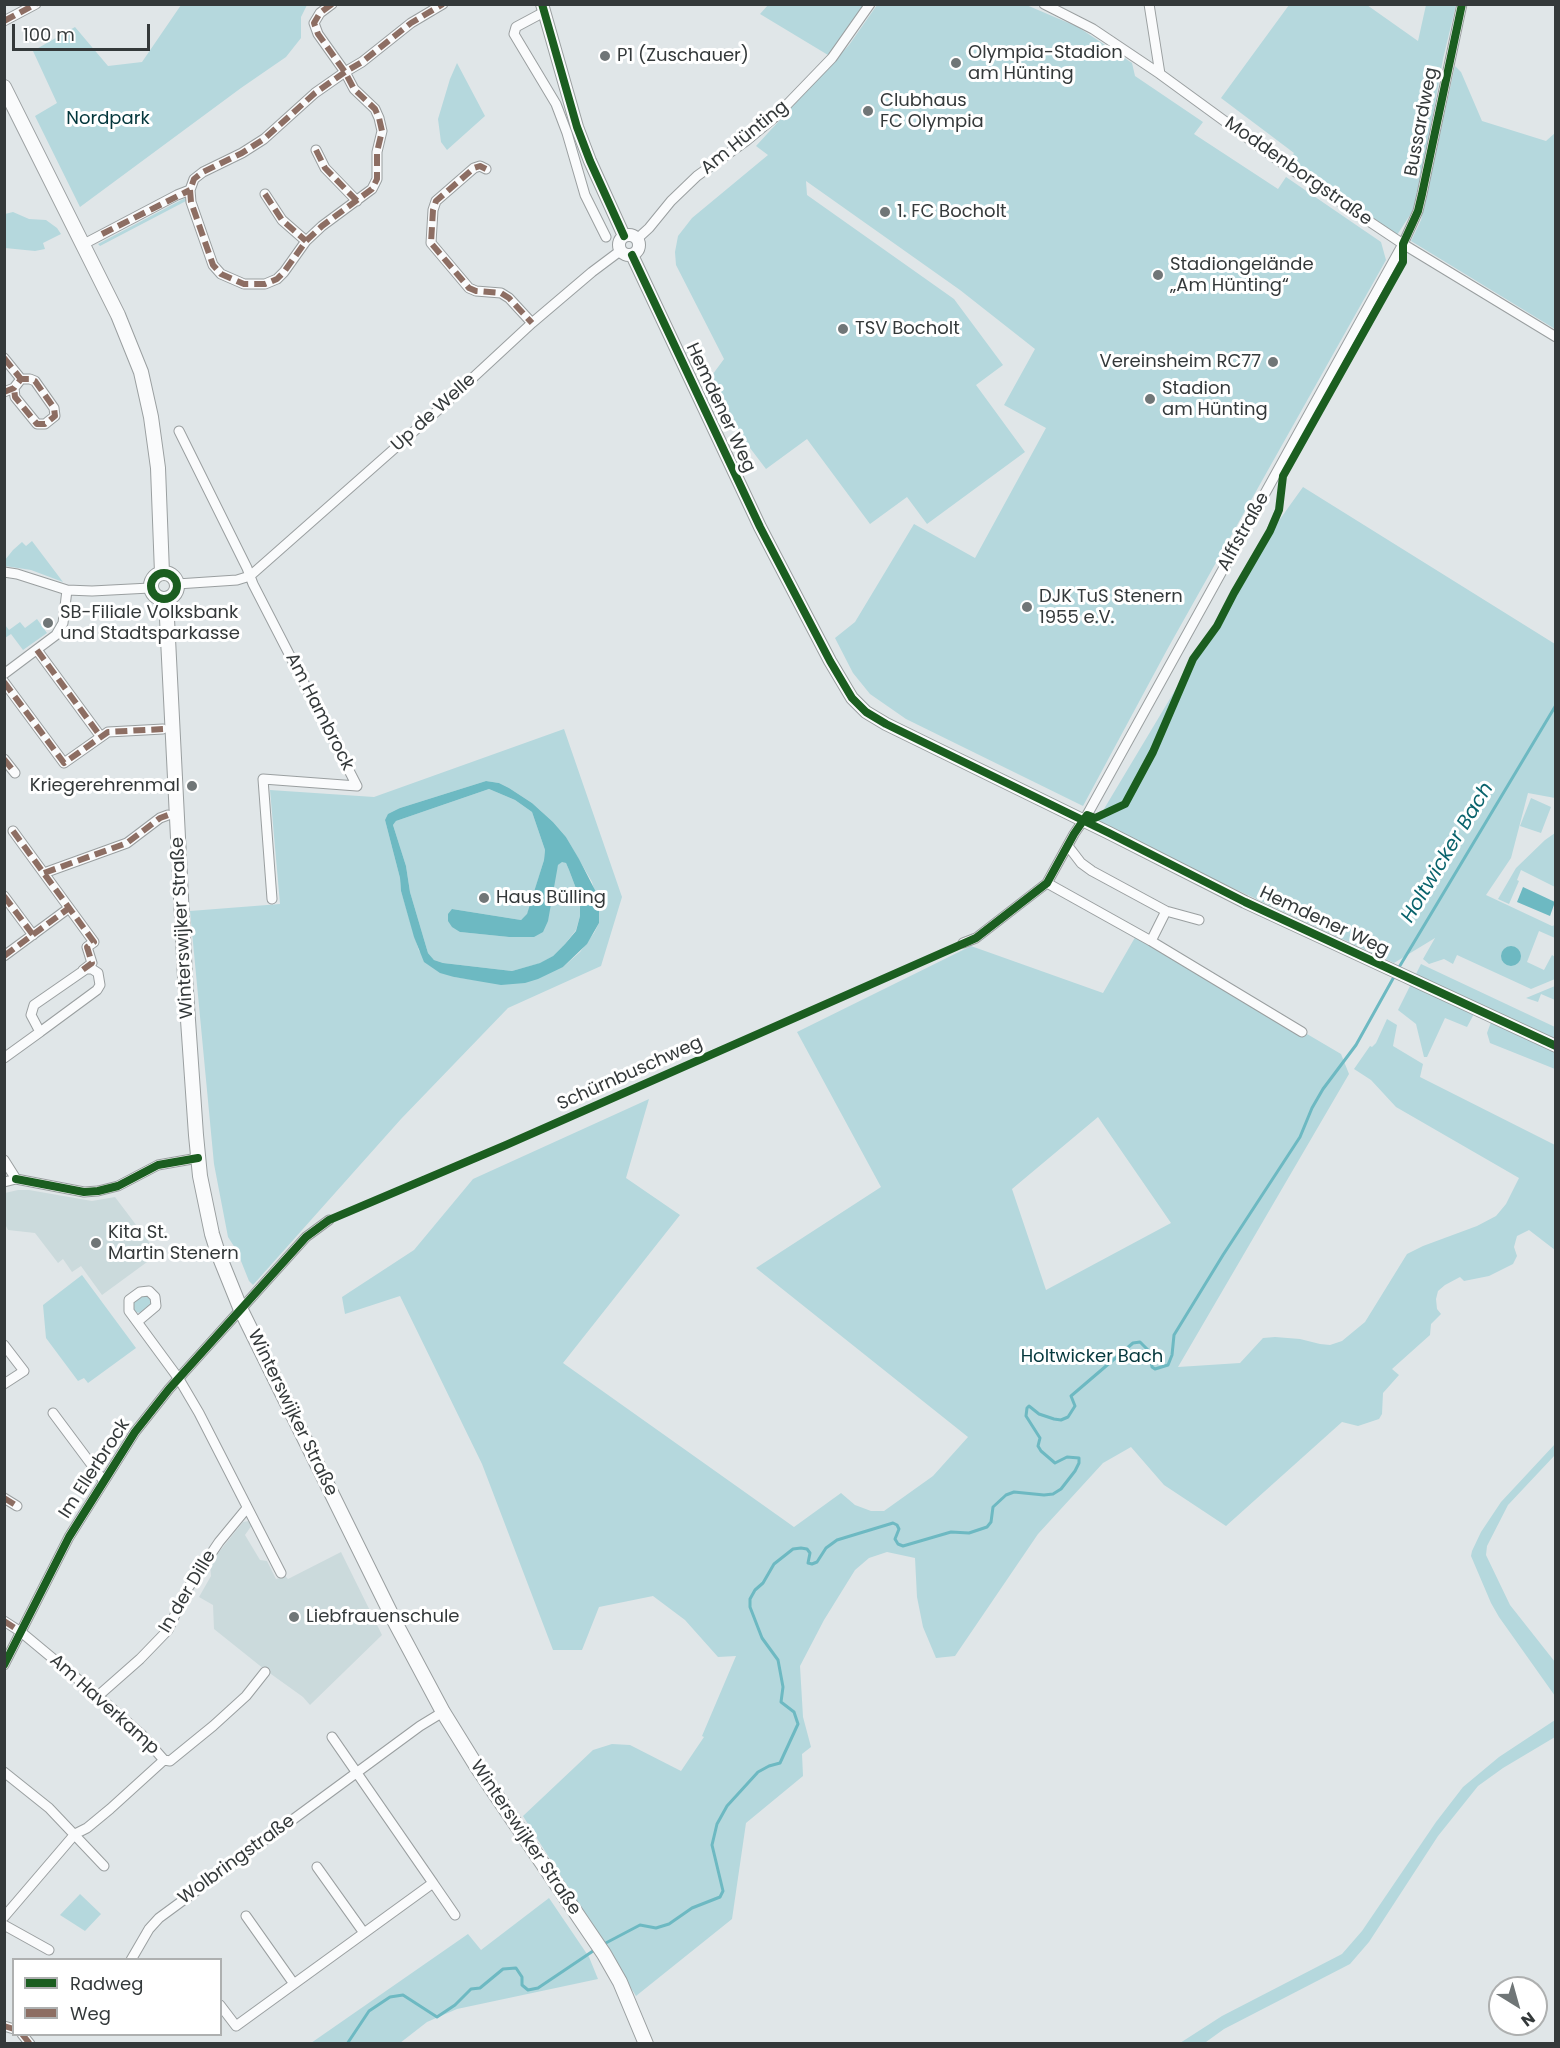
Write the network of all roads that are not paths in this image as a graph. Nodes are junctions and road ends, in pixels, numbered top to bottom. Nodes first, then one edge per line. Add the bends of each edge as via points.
1 (36, 4) edge
2 (332, 4) edge
3 (443, 4) edge
4 (870, 4) edge
5 (1044, 4) edge
6 (1149, 4) edge
7 (1462, 4) edge
8 (543, 8) edge
9 (4, 21) edge
10 (345, 72) junction
11 (1160, 74) junction
12 (4, 87) edge
13 (316, 150) dead end
14 (486, 169) dead end
15 (190, 190) junction
16 (265, 194) dead end
17 (357, 201) junction
18 (606, 237) dead end
19 (630, 237) junction
20 (306, 242) junction
21 (1403, 244) junction
22 (82, 245) junction
23 (626, 253) junction
24 (532, 323) junction
25 (1556, 337) edge
26 (4, 358) edge
27 (21, 380) junction
28 (9, 390) edge
29 (179, 431) dead end
30 (4, 572) edge
31 (162, 573) junction
32 (250, 576) junction
33 (177, 584) junction
34 (150, 588) junction
35 (67, 590) junction
36 (166, 599) junction
37 (37, 650) junction
38 (4, 674) edge
39 (4, 682) edge
40 (163, 729) dead end
41 (101, 737) junction
42 (4, 759) edge
43 (15, 773) dead end
44 (168, 815) dead end
45 (1083, 820) junction
46 (13, 831) dead end
47 (1068, 846) junction
48 (44, 873) junction
49 (1047, 883) junction
50 (4, 896) edge
51 (272, 899) dead end
52 (69, 908) junction
53 (1166, 911) junction
54 (1199, 920) dead end
55 (33, 935) junction
56 (1151, 941) junction
57 (963, 943) dead end
58 (4, 956) edge
59 (81, 971) junction
60 (40, 1032) junction
61 (1302, 1032) dead end
62 (1556, 1046) edge
63 (4, 1058) edge
64 (198, 1158) junction
65 (4, 1160) edge
66 (16, 1179) junction
67 (4, 1182) edge
68 (329, 1220) dead end
69 (242, 1310) junction
70 (137, 1322) dead end
71 (5, 1348) edge
72 (179, 1379) junction
73 (4, 1384) edge
74 (53, 1413) dead end
75 (103, 1480) junction
76 (4, 1498) edge
77 (17, 1506) dead end
78 (247, 1508) junction
79 (281, 1574) dead end
80 (4, 1621) edge
81 (21, 1632) junction
82 (4, 1665) edge
83 (265, 1672) dead end
84 (98, 1696) junction
85 (443, 1712) junction
86 (332, 1737) dead end
87 (164, 1760) junction
88 (4, 1772) edge
89 (357, 1773) junction
90 (75, 1834) junction
91 (104, 1866) dead end
92 (317, 1867) dead end
93 (433, 1883) junction
94 (455, 1915) dead end
95 (246, 1916) dead end
96 (4, 1917) edge
97 (4, 1925) edge
98 (364, 1933) junction
99 (49, 1950) dead end
100 (132, 1958) edge
101 (294, 1984) junction
102 (222, 2008) edge
103 (646, 2043) edge

1 - 9 street
2 - 10 street via 314,23
3 - 10 street
4 - 19 street, Am Hünting via 832,58 776,117 697,176 649,228
5 - 11 street, Moddenborgstraße via 1094,29
6 - 11 street
7 - 21 street, Bussardweg via 1418,211
8 - 18 street via 516,27 514,34 556,104 585,195
8 - 19 street via 577,127 590,161
10 - 15 street via 305,101 264,139 203,172
10 - 17 street via 354,89 375,109 382,131 377,179 372,189
11 - 21 street, Moddenborgstraße
12 - 22 main road
13 - 17 street via 325,168
14 - 24 street via 474,168 436,201 431,243 469,288 501,293
15 - 20 street via 213,266 232,280 255,285 277,279
15 - 22 street
16 - 20 street via 282,220
17 - 20 street
19 - 23 street via 619,243
19 - 23 street via 639,246
21 - 25 street, Moddenborgstraße
21 - 45 street, Alffstraße
22 - 31 main road via 118,315 146,392 158,468
23 - 24 street, Up de Welle via 592,272
23 - 45 street, Hemdener Weg via 760,527 852,698 886,724
24 - 32 street, Up de Welle
26 - 27 street
27 - 28 street
27 - 28 street via 35,381 54,408 55,416 45,424 37,424
29 - 32 street
30 - 35 street
31 - 33 main road via 172,576
31 - 34 main road via 153,578
32 - 33 street
32 - 51 street, Am Hambrock via 357,786 263,779
33 - 36 main road via 174,595
34 - 35 street
34 - 36 main road via 155,596
35 - 37 street via 62,628
36 - 64 main road, Winterswijker Straße
37 - 38 street
37 - 41 street
39 - 41 street via 64,763
40 - 41 street via 108,732
42 - 43 street
44 - 48 street via 127,843
45 - 47 street
45 - 62 street, Hemdener Weg via 1245,902
46 - 48 street
47 - 49 street
47 - 53 street via 1092,871
48 - 52 street
49 - 56 street
49 - 57 street via 976,938
50 - 55 street
52 - 55 street
52 - 59 street via 94,942 87,947 92,963
53 - 54 street
53 - 56 street
55 - 58 street
56 - 61 street
59 - 60 street via 31,1010
59 - 60 street via 92,969 98,973 97,990
60 - 63 street
64 - 66 street via 158,1165 118,1186 98,1191 84,1192
64 - 69 main road, Winterswijker Straße via 212,1234
65 - 66 street
66 - 67 street
68 - 69 street via 306,1237
69 - 72 street, Im Ellerbrock
69 - 85 main road, Winterswijker Straße
70 - 72 street
71 - 73 street via 24,1371
72 - 75 street, Im Ellerbrock via 135,1432
72 - 78 street
74 - 75 street, Im Ellerbrock
75 - 81 street, Im Ellerbrock
76 - 77 street
78 - 79 street
78 - 84 street, In der Dille via 186,1591 168,1630
80 - 81 street, Am Haverkamp
81 - 82 street, Im Ellerbrock
81 - 84 street, Am Haverkamp
83 - 87 street, Am Haverkamp via 213,1726 170,1761
84 - 87 street, Am Haverkamp
85 - 89 street, Wolbringstraße
85 - 103 main road, Winterswijker Straße via 604,1954
86 - 89 street
87 - 90 street via 110,1809
88 - 90 street
89 - 93 street
89 - 100 street, Wolbringstraße via 159,1918
90 - 91 street
90 - 96 street
92 - 98 street
93 - 94 street
93 - 98 street
95 - 101 street
97 - 99 street
98 - 101 street
101 - 102 street via 236,2026

